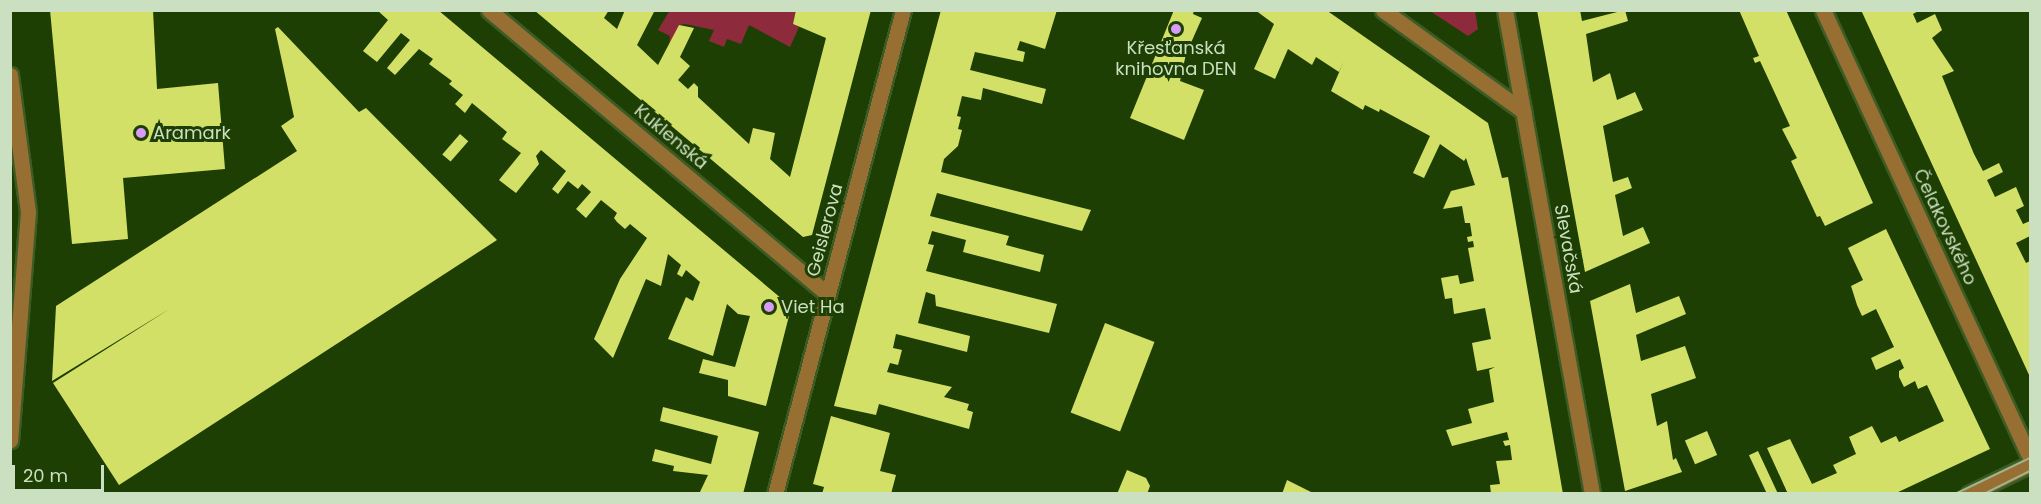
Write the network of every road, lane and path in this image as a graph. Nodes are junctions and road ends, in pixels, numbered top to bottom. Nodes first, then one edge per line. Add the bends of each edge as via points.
1 (489, 10) edge
2 (903, 10) edge
3 (1383, 10) edge
4 (1505, 10) edge
5 (1823, 10) edge
6 (10, 75) edge
7 (1523, 111) junction
8 (828, 294) junction
9 (10, 440) edge
10 (2031, 459) edge
11 (2031, 464) edge
12 (775, 494) edge
13 (1592, 494) edge
14 (1969, 494) edge

1 - 8 street, Kuklenská
2 - 8 street, Geislerova
3 - 7 street
4 - 7 street, Slevačská
5 - 10 street, Čelakovského
6 - 9 street via 28,212
7 - 13 street, Slevačská
8 - 12 street, Geislerova
11 - 14 street

